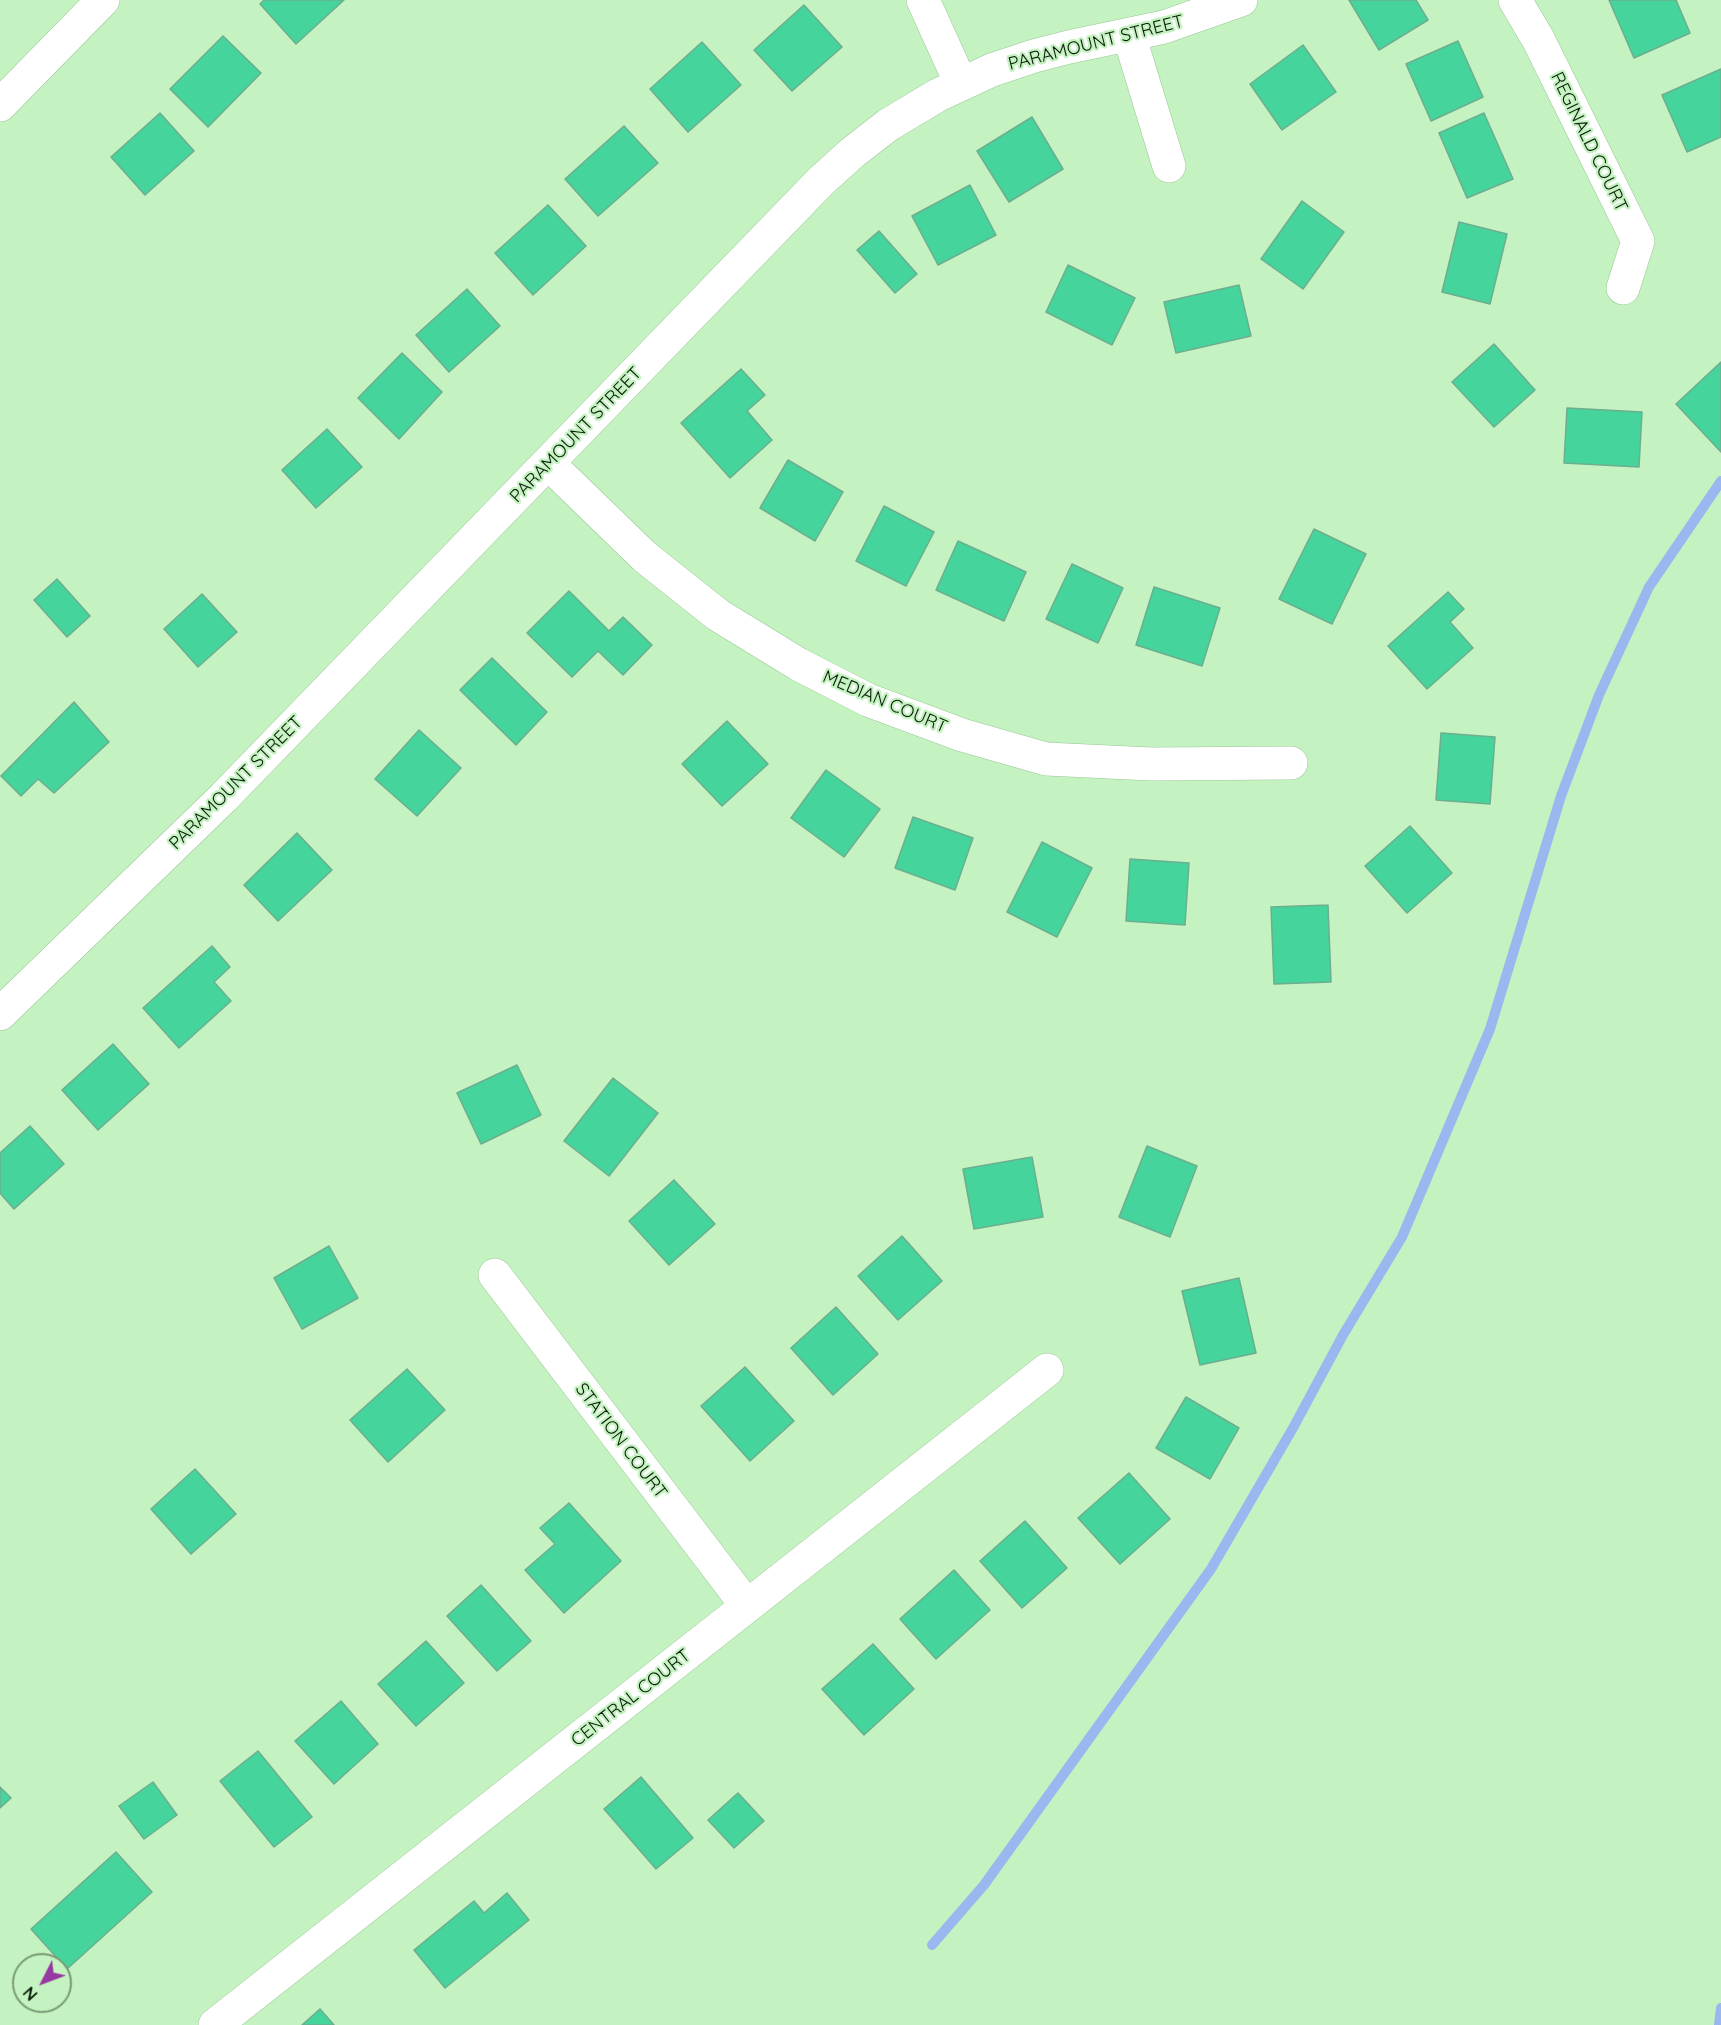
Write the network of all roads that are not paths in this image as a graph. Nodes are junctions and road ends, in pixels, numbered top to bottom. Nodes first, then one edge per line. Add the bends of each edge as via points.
1 (103, 0) edge
2 (923, 0) edge
3 (1241, 0) edge
4 (1515, 0) edge
5 (1129, 35) junction
6 (961, 84) junction
7 (0, 105) edge
8 (1169, 166) dead end
9 (1623, 288) dead end
10 (548, 463) junction
11 (1291, 763) dead end
12 (0, 1014) edge
13 (495, 1275) dead end
14 (1047, 1370) dead end
15 (747, 1606) junction
16 (215, 2025) edge

1 - 7 street
2 - 6 street
3 - 5 street, PARAMOUNT STREET
4 - 9 street, REGINALD COURT via 1638,241
5 - 6 street, PARAMOUNT STREET via 1034,56
5 - 8 street
6 - 10 street, PARAMOUNT STREET via 888,125 821,181
10 - 11 street, MEDIAN COURT via 645,557 718,615 798,664 868,700 962,735 1046,759 1151,764
10 - 12 street, PARAMOUNT STREET via 223,798
13 - 15 street, STATION COURT
14 - 15 street, CENTRAL COURT
15 - 16 street, CENTRAL COURT

